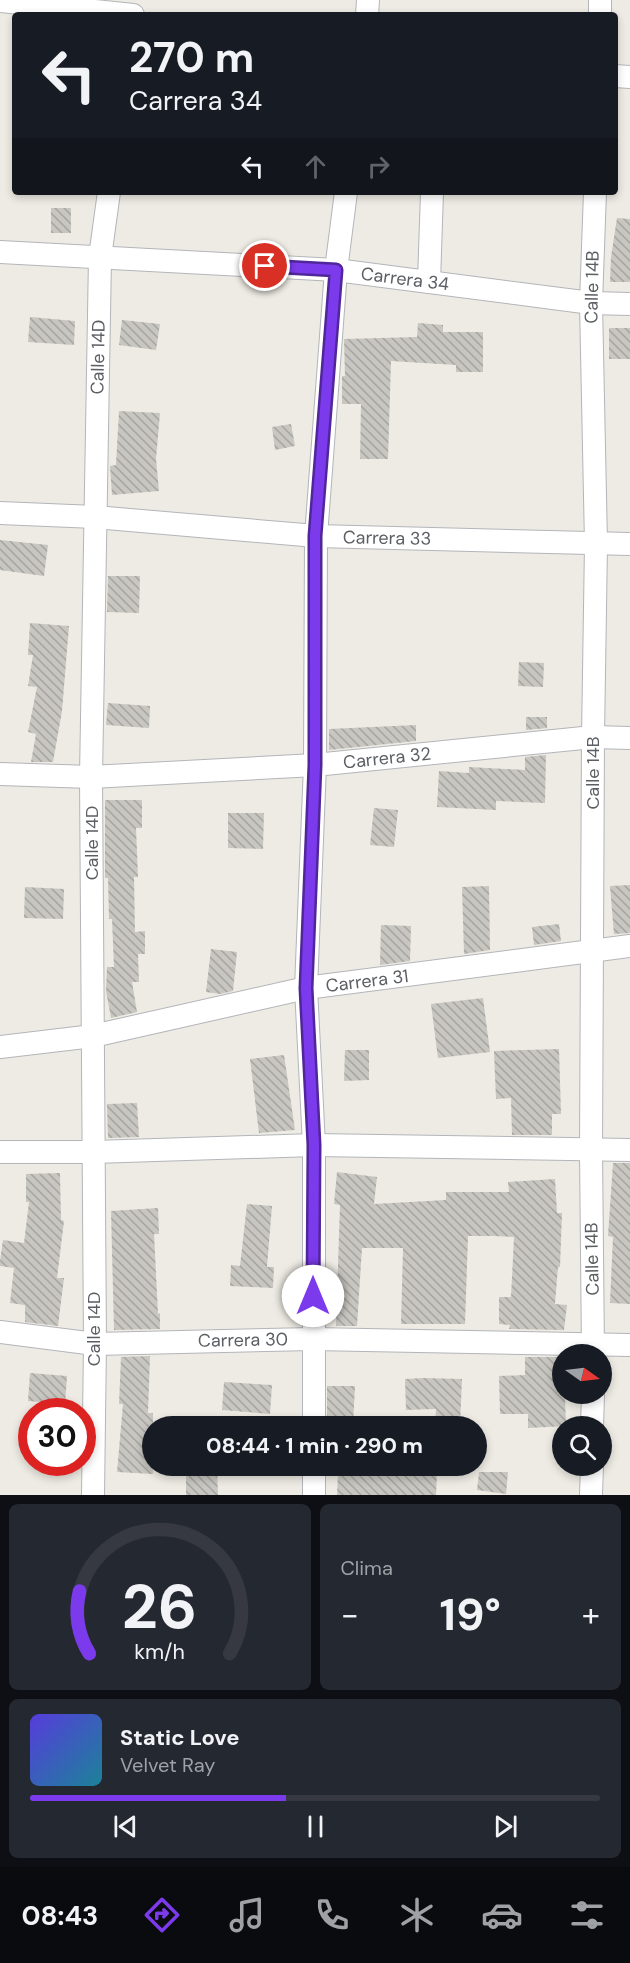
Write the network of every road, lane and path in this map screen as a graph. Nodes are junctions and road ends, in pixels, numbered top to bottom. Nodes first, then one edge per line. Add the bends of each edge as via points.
1 (0, 1) edge
2 (104, 12) edge
3 (109, 195) edge
4 (346, 195) edge
5 (432, 195) edge
6 (595, 195) edge
7 (0, 252) edge
8 (100, 257) junction
9 (336, 270) junction
10 (429, 282) junction
11 (591, 303) junction
12 (630, 304) edge
13 (0, 513) edge
14 (95, 517) junction
15 (315, 536) junction
16 (596, 543) junction
17 (630, 544) edge
18 (593, 737) junction
19 (630, 738) edge
20 (315, 765) junction
21 (0, 774) edge
22 (91, 777) junction
23 (630, 946) edge
24 (593, 952) junction
25 (306, 988) junction
26 (93, 1036) junction
27 (0, 1047) edge
28 (314, 1145) junction
29 (591, 1150) junction
30 (630, 1150) edge
31 (0, 1152) edge
32 (94, 1152) junction
33 (0, 1332) edge
34 (313, 1339) junction
35 (95, 1344) junction
36 (593, 1344) edge
37 (630, 1345) edge
38 (612, 1347) edge
39 (552, 1348) edge
40 (314, 1416) edge
41 (314, 1476) edge
42 (592, 1476) edge
43 (93, 1495) edge
44 (314, 1495) edge
45 (591, 1495) edge

1 - 2 street
3 - 8 street, Calle 14D
4 - 9 street
5 - 10 street
6 - 11 street, Calle 14B
7 - 8 street, Carrera 34
8 - 9 street, Carrera 34
8 - 14 street, Calle 14D
9 - 10 street, Carrera 34
9 - 15 street
10 - 11 street, Carrera 34
11 - 12 street, Carrera 34
11 - 16 street, Calle 14B
13 - 14 street, Carrera 33
14 - 15 street, Carrera 33
14 - 22 street, Calle 14D
15 - 16 street, Carrera 33
15 - 20 street
16 - 17 street, Carrera 33
16 - 18 street, Calle 14B
18 - 19 street, Carrera 32
18 - 20 street, Carrera 32
18 - 24 street, Calle 14B
20 - 22 street, Carrera 32
20 - 25 street
21 - 22 street, Carrera 32
22 - 26 street, Calle 14D
23 - 24 street, Carrera 31
24 - 25 street, Carrera 31
24 - 29 street, Calle 14B
25 - 26 street, Carrera 31
25 - 28 street
26 - 27 street, Carrera 31
26 - 32 street, Calle 14D
28 - 29 street
28 - 32 street
28 - 34 street
29 - 30 street
29 - 36 street, Calle 14B
31 - 32 street
32 - 35 street, Calle 14D
33 - 35 street, Carrera 30
34 - 35 street, Carrera 30
34 - 39 street, Carrera 30
34 - 40 street
35 - 43 street, Calle 14D
37 - 38 street, Carrera 30
41 - 44 street
42 - 45 street

